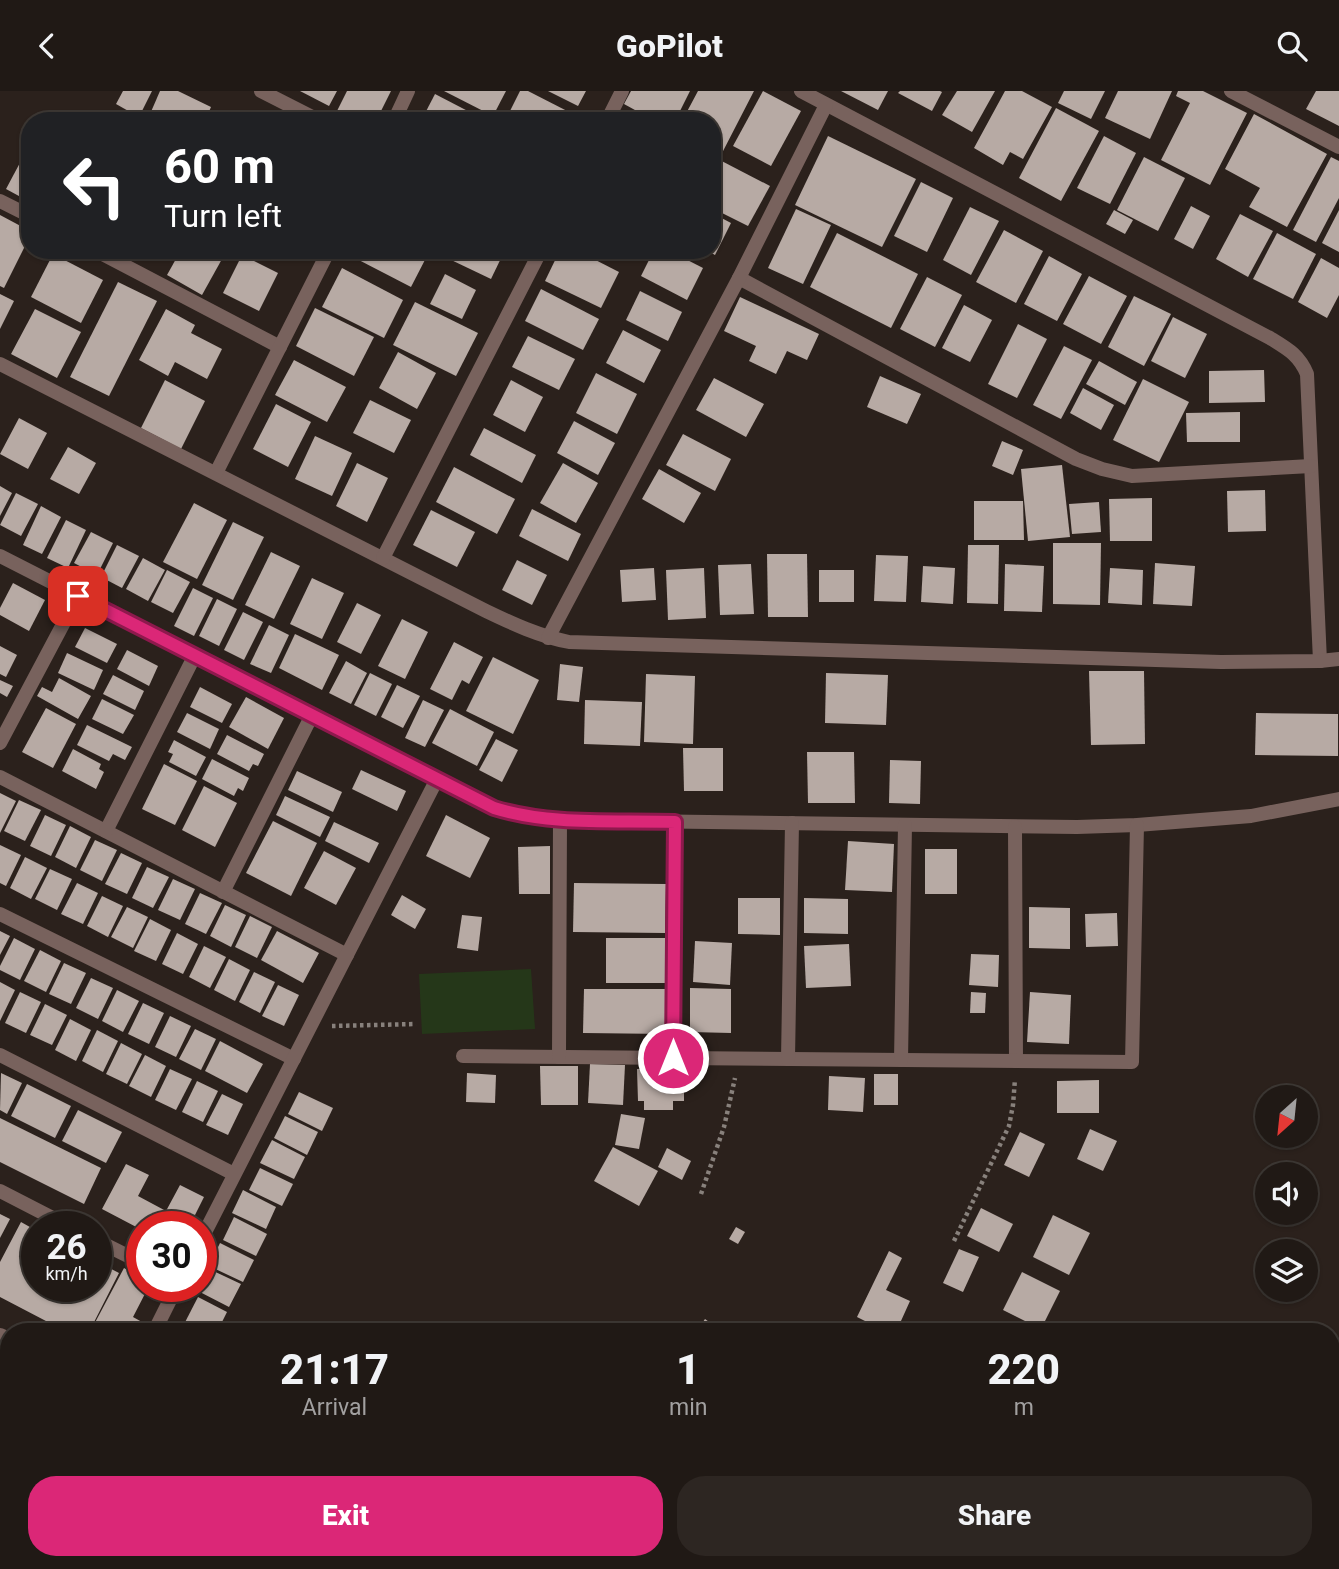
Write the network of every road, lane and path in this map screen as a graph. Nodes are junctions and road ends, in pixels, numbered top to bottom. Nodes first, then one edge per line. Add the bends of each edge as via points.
1 (261, 91) edge
2 (408, 91) edge
3 (622, 91) edge
4 (801, 91) edge
5 (1231, 91) edge
6 (826, 105) junction
7 (302, 112) edge
8 (398, 112) edge
9 (612, 112) edge
10 (1339, 147) edge
11 (0, 201) edge
12 (21, 212) edge
13 (112, 259) edge
14 (324, 259) edge
15 (536, 259) edge
16 (739, 278) junction
17 (280, 347) junction
18 (0, 364) edge
19 (1311, 466) junction
20 (216, 473) junction
21 (0, 556) edge
22 (383, 558) junction
23 (78, 596) junction
24 (548, 638) junction
25 (195, 655) junction
26 (1339, 659) edge
27 (1320, 661) junction
28 (312, 715) junction
29 (0, 743) edge
30 (0, 777) edge
31 (437, 779) junction
32 (1339, 799) edge
33 (560, 820) junction
34 (675, 822) junction
35 (792, 823) junction
36 (905, 825) junction
37 (1138, 825) junction
38 (1015, 827) junction
39 (106, 831) junction
40 (223, 892) junction
41 (0, 914) edge
42 (347, 955) junction
43 (416, 1024) dead end
44 (310, 1027) junction
45 (0, 1055) edge
46 (463, 1056) dead end
47 (559, 1057) junction
48 (673, 1058) junction
49 (738, 1058) junction
50 (294, 1059) junction
51 (788, 1059) junction
52 (901, 1060) junction
53 (1016, 1061) junction
54 (234, 1174) junction
55 (0, 1191) edge
56 (701, 1194) dead end
57 (39, 1211) edge
58 (216, 1211) edge
59 (954, 1241) dead end
60 (169, 1302) edge
61 (158, 1323) edge

1 - 7 street
2 - 8 street
3 - 9 street
4 - 6 street
5 - 10 street
6 - 16 street
6 - 19 street via 1288,349 1307,374
11 - 12 street
13 - 17 street
14 - 17 street
15 - 22 street
16 - 19 street via 1102,469 1132,476
16 - 24 street
17 - 20 street
18 - 20 street
19 - 27 street
20 - 22 street
21 - 23 street
22 - 24 street
23 - 25 street
23 - 29 street
24 - 27 street via 1221,662
25 - 28 street
25 - 39 street
26 - 27 street
28 - 31 street
28 - 40 street
30 - 39 street
31 - 33 street via 494,808
31 - 42 street
32 - 37 street via 1251,816
33 - 34 street
33 - 47 street
34 - 35 street
34 - 48 street
35 - 36 street
35 - 51 street
36 - 38 street
36 - 52 street
37 - 38 street
37 - 53 street via 1132,1062
38 - 53 street
39 - 40 street
40 - 42 street
41 - 50 street
42 - 44 street
43 - 44 path
44 - 50 street
45 - 54 street
46 - 47 street
47 - 48 street
48 - 49 street
49 - 51 street
49 - 56 path via 727,1115
50 - 54 street
51 - 52 street
52 - 53 street
53 - 59 path via 1009,1126
54 - 58 street
55 - 57 street
60 - 61 street

